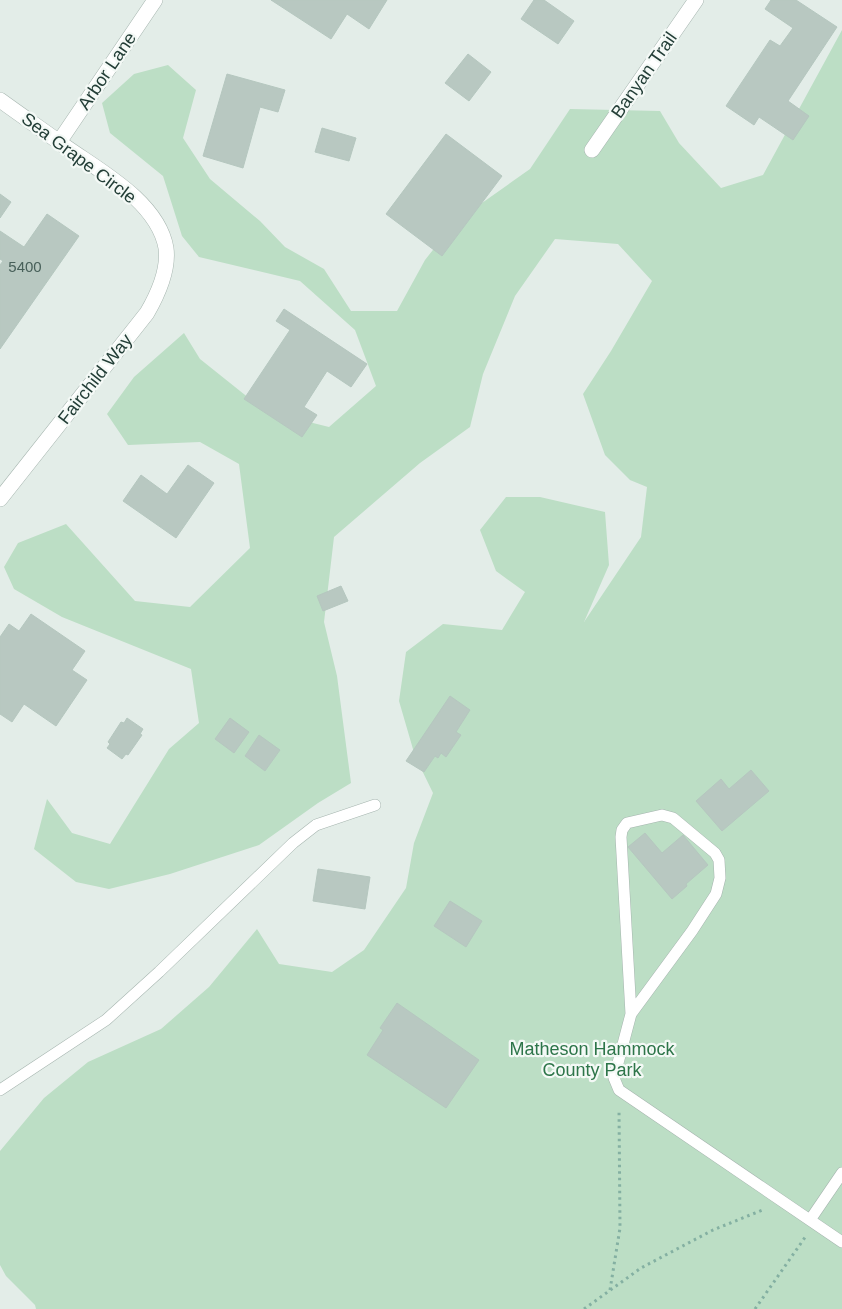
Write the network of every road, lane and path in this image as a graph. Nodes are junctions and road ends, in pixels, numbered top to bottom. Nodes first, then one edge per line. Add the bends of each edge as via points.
1 (155, 0) edge
2 (696, 0) edge
3 (0, 100) edge
4 (60, 142) junction
5 (592, 150) dead end
6 (166, 248) joint
7 (0, 499) edge
8 (375, 804) dead end
9 (631, 1014) junction
10 (0, 1090) edge
11 (619, 1090) junction
12 (842, 1173) edge
13 (784, 1202) junction
14 (812, 1222) junction
15 (842, 1242) edge
16 (610, 1290) junction
17 (584, 1309) edge
18 (755, 1309) edge

1 - 4 street, Arbor Lane
2 - 5 street, Banyan Trail
3 - 4 street, Sea Grape Circle
4 - 6 street, Sea Grape Circle via 136,199 156,222
6 - 7 street, Fairchild Way via 164,273 147,313
8 - 10 lane via 316,825 106,1020
9 - 9 lane via 692,931 716,894 720,878 719,860 715,853 673,818 662,814 627,823 622,830
9 - 11 lane via 614,1078
11 - 13 lane
11 - 16 path via 620,1228
12 - 14 lane
13 - 14 lane
13 - 16 path via 713,1230 642,1268
14 - 15 lane
14 - 18 path
16 - 17 path

